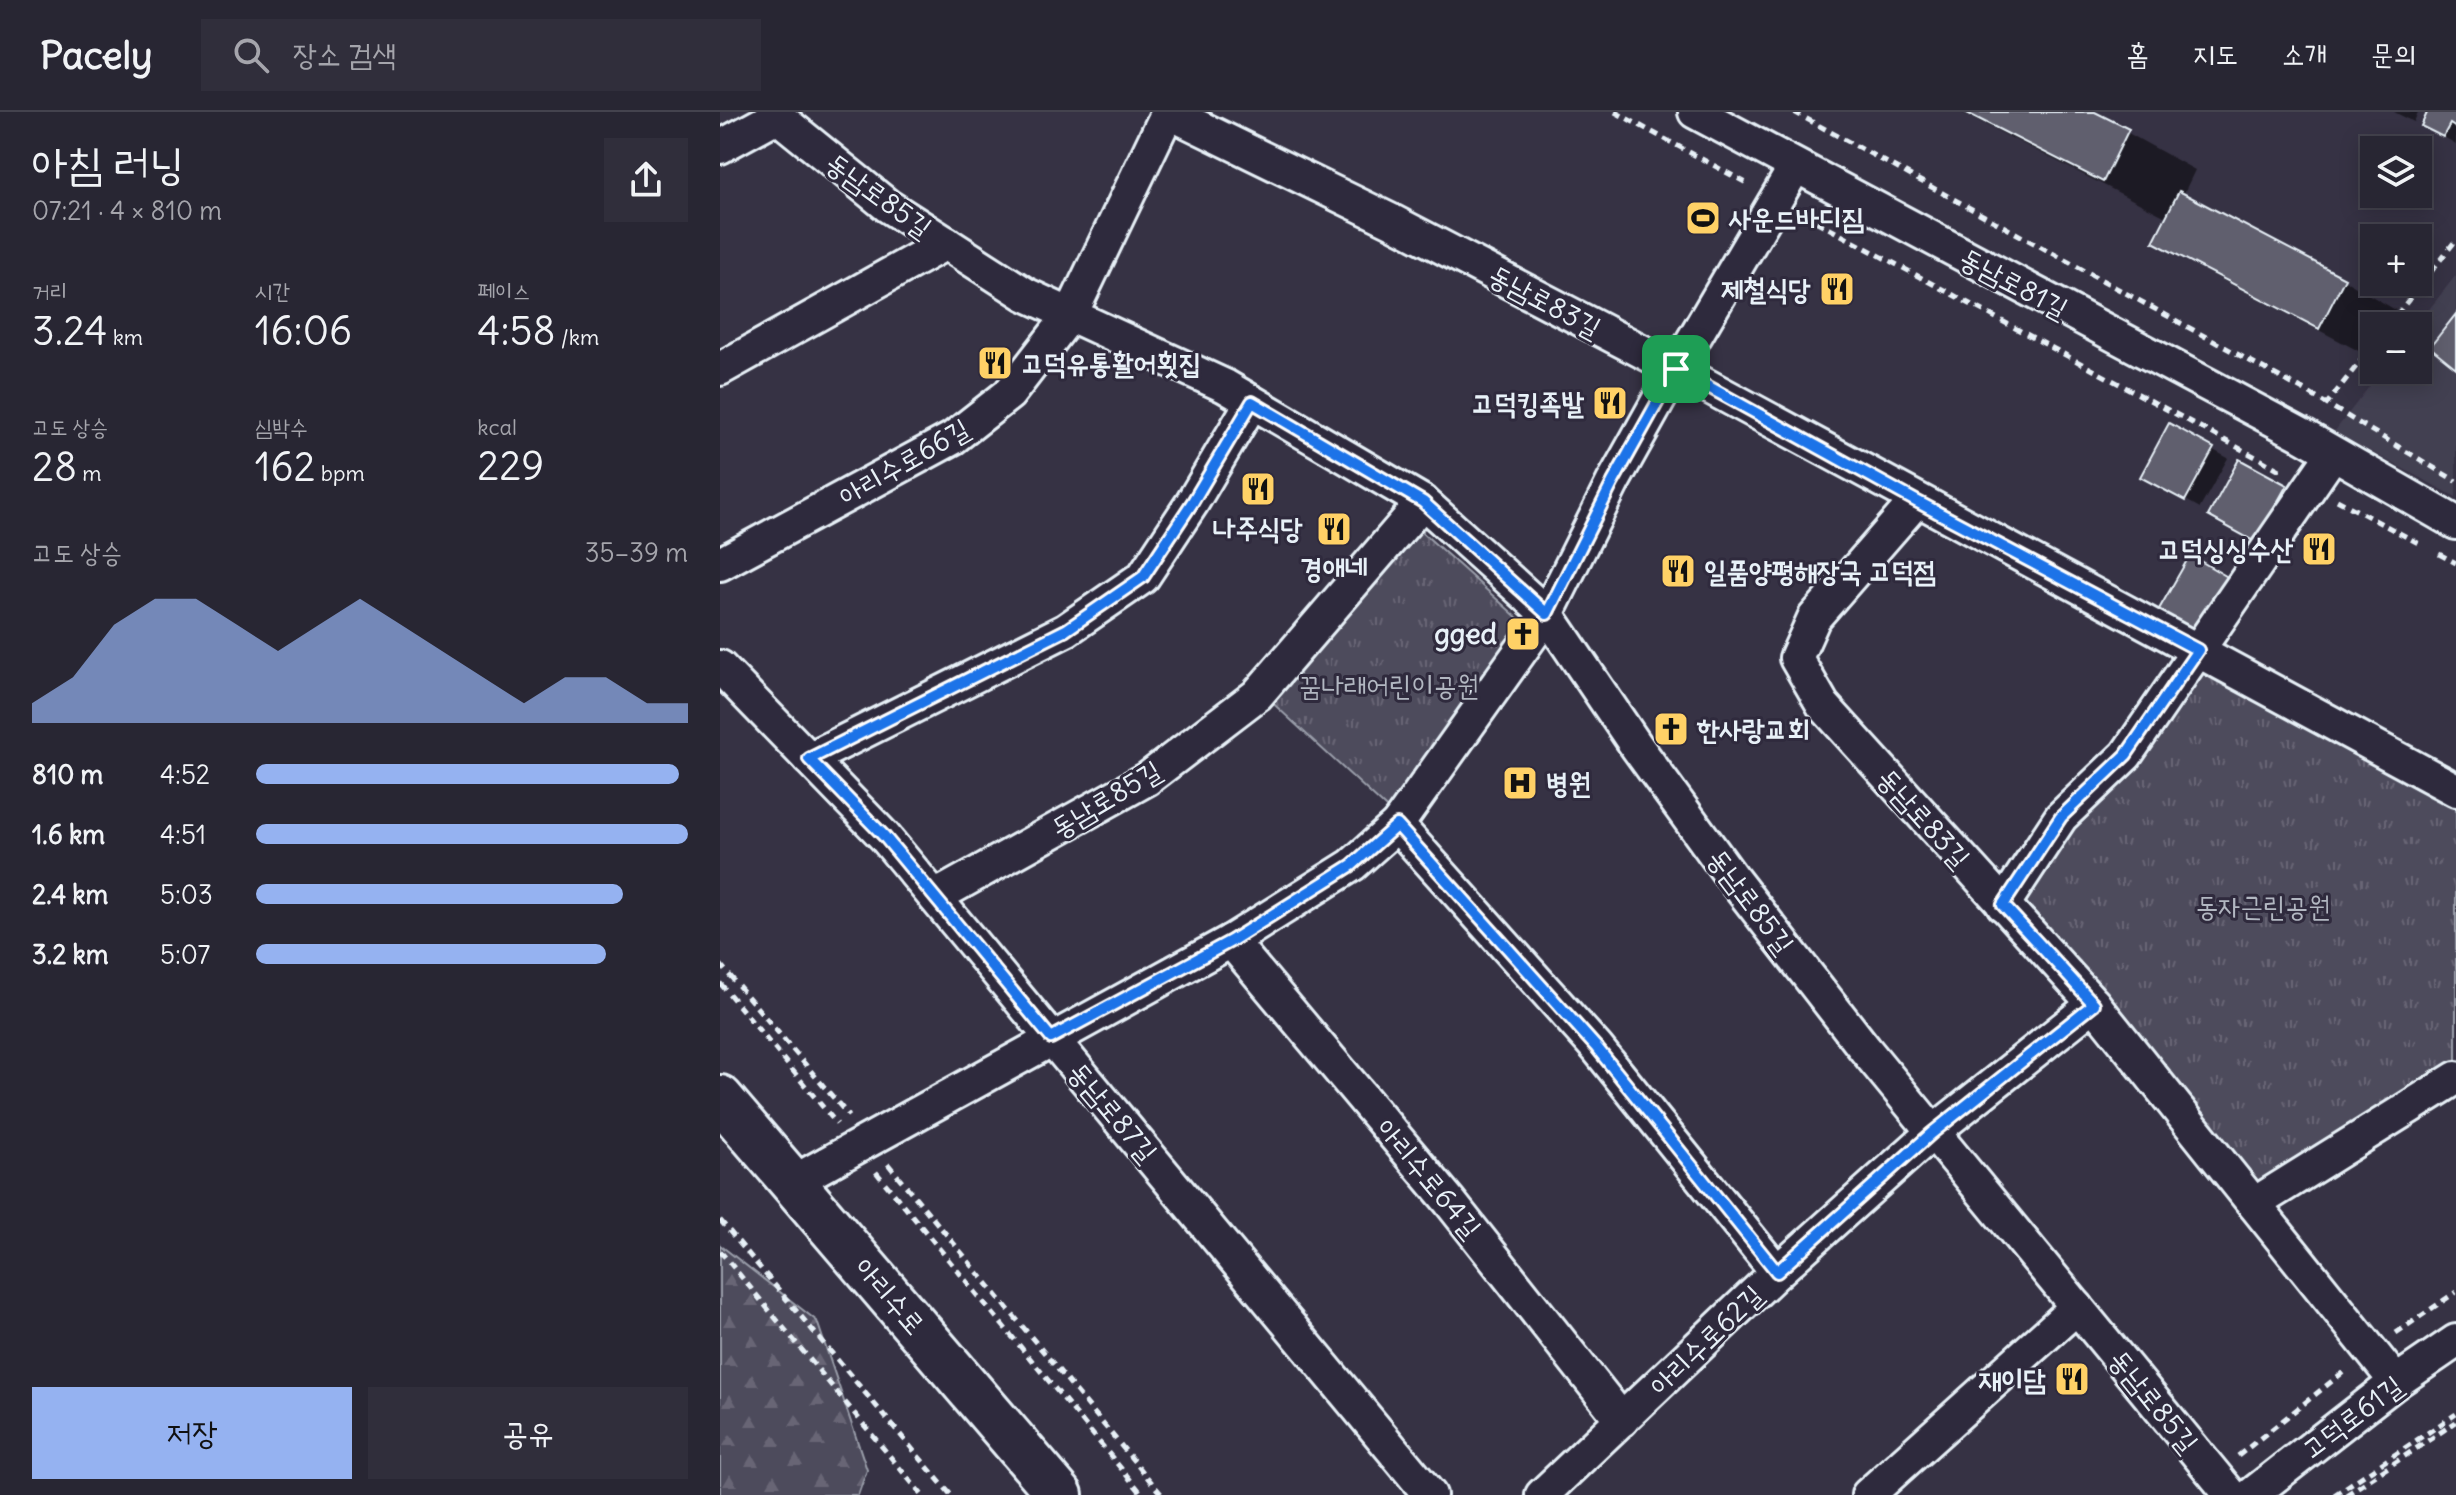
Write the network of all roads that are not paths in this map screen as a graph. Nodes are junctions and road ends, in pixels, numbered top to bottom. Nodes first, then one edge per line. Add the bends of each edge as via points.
1 (1168, 112) edge
2 (1695, 112) edge
3 (773, 114) edge
4 (720, 147) edge
5 (1795, 167) junction
6 (946, 243) junction
7 (1071, 314) junction
8 (720, 369) edge
9 (1676, 369) junction
10 (1252, 402) junction
11 (2332, 455) junction
12 (1916, 501) junction
13 (1423, 502) junction
14 (2456, 523) edge
15 (720, 564) edge
16 (1547, 614) junction
17 (2198, 650) junction
18 (720, 667) edge
19 (809, 759) junction
20 (2456, 790) edge
21 (1397, 825) junction
22 (935, 897) junction
23 (2003, 905) junction
24 (1231, 941) junction
25 (2094, 1004) junction
26 (1051, 1038) junction
27 (2456, 1078) edge
28 (720, 1098) edge
29 (1932, 1133) junction
30 (793, 1182) junction
31 (2254, 1204) junction
32 (1777, 1272) junction
33 (2077, 1307) junction
34 (2456, 1341) edge
35 (2396, 1382) junction
36 (1622, 1420) junction
37 (2222, 1485) edge
38 (1060, 1495) edge
39 (1430, 1495) edge
40 (1542, 1495) edge
41 (1868, 1495) edge
42 (2251, 1495) edge

1 - 7 street, 아리수로66길
1 - 9 street, 동남로83길
2 - 5 street, 동남로81길
3 - 4 street, 동남로85길
3 - 6 street, 동남로85길 via 888,206
5 - 9 street
5 - 11 street, 동남로81길
6 - 7 street, 동남로85길 via 1025,294
6 - 8 street, 동남로85길
7 - 10 street, 동남로85길
7 - 15 street, 아리수로66길 via 1009,394 953,438
9 - 12 street, 동남로83길
9 - 16 street
10 - 13 street, 동남로85길
10 - 19 street via 1143,577 1066,630
11 - 14 street, 동남로81길
11 - 17 street
12 - 17 street, 동남로83길
12 - 23 street, 동남로83길 via 1814,618 1796,658 1823,705
13 - 16 street, 동남로85길
13 - 22 street, 동남로85길 via 1257,695 1147,779
16 - 21 street
16 - 29 street, 동남로85길 via 1730,875
17 - 20 street, 동남로83길
17 - 23 street via 2126,755 2061,817
18 - 19 street, 동남로87길
19 - 22 street, 동남로87길
21 - 24 street via 1352,865
21 - 32 street via 1597,1048
22 - 26 street, 동남로87길
23 - 25 street, 동남로83길
24 - 26 street
24 - 36 street, 아리수로64길 via 1450,1202
25 - 29 street, 아리수로62길
25 - 31 street, 동남로83길
26 - 30 street
26 - 39 street, 동남로87길
27 - 31 street
28 - 30 main road, 아리수로
29 - 32 street, 아리수로62길
29 - 33 street, 동남로85길
30 - 38 main road, 아리수로
31 - 35 street, 동남로83길
32 - 36 street, 아리수로62길
33 - 37 street, 동남로85길
33 - 41 street
34 - 35 street, 고덕로61길
35 - 42 street, 고덕로61길
36 - 40 street, 아리수로62길

